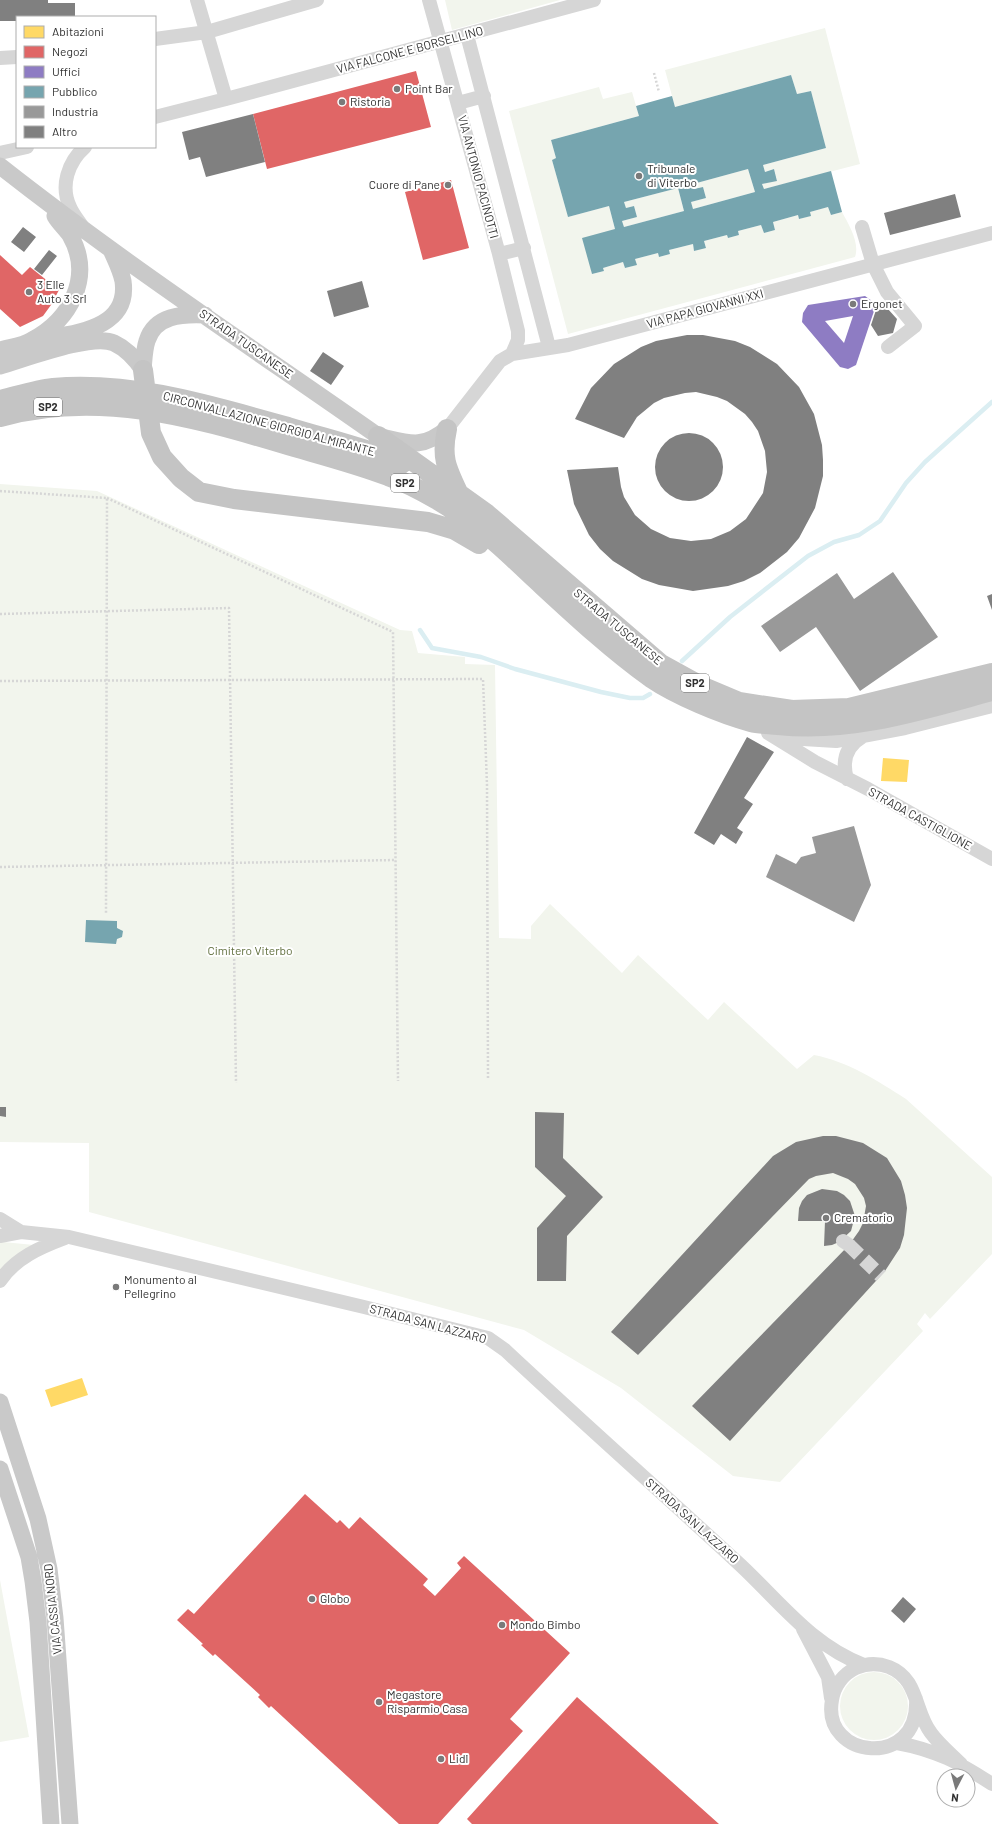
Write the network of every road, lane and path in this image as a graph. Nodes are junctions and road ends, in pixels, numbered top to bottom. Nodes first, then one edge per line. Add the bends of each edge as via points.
1 (197, 0) edge
2 (317, 0) edge
3 (429, 0) edge
4 (594, 0) edge
5 (207, 32) junction
6 (467, 35) junction
7 (156, 39) edge
8 (441, 42) junction
9 (16, 57) edge
10 (0, 58) edge
11 (654, 73) dead end
12 (659, 92) dead end
13 (484, 96) junction
14 (226, 99) junction
15 (458, 103) junction
16 (156, 117) edge
17 (22, 148) edge
18 (84, 148) edge
19 (0, 153) edge
20 (0, 166) edge
21 (41, 200) junction
22 (862, 227) dead end
23 (87, 233) junction
24 (992, 233) edge
25 (524, 248) junction
26 (112, 252) junction
27 (499, 254) junction
28 (873, 264) junction
29 (205, 315) junction
30 (31, 341) junction
31 (549, 347) junction
32 (888, 347) dead end
33 (0, 350) edge
34 (512, 354) junction
35 (0, 366) edge
36 (143, 370) junction
37 (96, 396) junction
38 (0, 400) edge
39 (0, 417) edge
40 (227, 418) junction
41 (448, 428) junction
42 (378, 436) junction
43 (438, 478) junction
44 (0, 491) edge
45 (458, 492) junction
46 (107, 498) junction
47 (554, 596) junction
48 (106, 612) junction
49 (0, 614) edge
50 (992, 673) edge
51 (394, 679) junction
52 (106, 680) junction
53 (230, 680) junction
54 (0, 681) edge
55 (992, 691) edge
56 (992, 706) edge
57 (760, 728) junction
58 (797, 731) junction
59 (862, 736) junction
60 (847, 780) junction
61 (992, 859) edge
62 (396, 860) junction
63 (233, 862) junction
64 (106, 864) junction
65 (0, 867) edge
66 (106, 913) dead end
67 (488, 1080) dead end
68 (398, 1081) dead end
69 (236, 1084) dead end
70 (0, 1219) edge
71 (21, 1232) junction
72 (0, 1236) edge
73 (69, 1237) junction
74 (0, 1281) edge
75 (0, 1402) edge
76 (0, 1469) edge
77 (802, 1627) junction
78 (864, 1665) junction
79 (832, 1699) junction
80 (916, 1699) junction
81 (897, 1743) junction
82 (961, 1764) junction
83 (992, 1784) edge
84 (51, 1824) edge
85 (70, 1824) edge

1 - 5 street
2 - 5 street
3 - 8 street, VIA ANTONIO PACINOTTI
4 - 6 street, VIA FALCONE E BORSELLINO
5 - 7 street
5 - 14 street
6 - 8 street, VIA FALCONE E BORSELLINO
6 - 13 street
8 - 14 street, VIA FALCONE E BORSELLINO
8 - 15 street, VIA ANTONIO PACINOTTI
9 - 10 street
11 - 12 path
13 - 15 street
13 - 25 street
14 - 16 street, VIA FALCONE E BORSELLINO
15 - 27 street, VIA ANTONIO PACINOTTI
17 - 19 street
18 - 23 street via 69,166 65,192 70,208
20 - 21 main road, SP2
21 - 23 main road, SP2
21 - 30 main road via 70,236 77,254 80,276 68,310 54,326
22 - 28 street
23 - 26 main road, SP2
24 - 28 street, VIA PAPA GIOVANNI XXI
25 - 27 street
25 - 31 street
26 - 29 main road, STRADA TUSCANESE / SP2
26 - 30 main road via 123,280 123,298 116,313 102,324 73,334
27 - 34 street, VIA ANTONIO PACINOTTI via 518,331 518,340
28 - 31 street, VIA PAPA GIOVANNI XXI via 568,346
28 - 32 street via 887,292 915,326
29 - 36 main road via 185,314 169,317 157,325 147,341
29 - 42 main road, STRADA TUSCANESE / SP2
30 - 33 main road
31 - 34 street, VIA PAPA GIOVANNI XXI
34 - 41 street, VIA PAPA GIOVANNI XXI via 500,361
35 - 36 main road via 89,340 113,342 131,354
36 - 47 highway via 151,433 162,457 181,478 199,492 234,499 428,522 455,530 477,542
37 - 38 highway, CIRCONVALLAZIONE GIORGIO ALMIRANTE / SP2 via 52,388
37 - 39 highway, CIRCONVALLAZIONE GIORGIO ALMIRANTE / SP2
37 - 40 highway, CIRCONVALLAZIONE GIORGIO ALMIRANTE / SP2 via 161,394
40 - 43 highway, CIRCONVALLAZIONE GIORGIO ALMIRANTE / SP2 via 377,452
40 - 47 highway, CIRCONVALLAZIONE GIORGIO ALMIRANTE / SP2 via 420,490 482,531
41 - 42 main road via 435,439 426,442 416,443
41 - 45 highway via 444,456
42 - 43 highway, SP2
43 - 45 highway, STRADA TUSCANESE / SP2
44 - 46 path
45 - 50 highway, STRADA TUSCANESE / SP2 via 661,664 701,686 739,702 792,710 849,708
46 - 48 path
46 - 51 path via 393,632
47 - 57 highway, STRADA TUSCANESE / SP2 via 652,679 686,698
48 - 49 path
48 - 52 path
48 - 53 path via 229,608
51 - 53 path
51 - 62 path
51 - 67 path via 483,679 487,785
52 - 53 path
52 - 54 path
52 - 64 path
53 - 63 path
55 - 58 highway, STRADA TUSCANESE / SP2 via 897,716
56 - 59 street, STRADA TUSCANESE
57 - 58 highway, STRADA TUSCANESE / SP2
57 - 60 street, STRADA CASTIGLIONE
58 - 59 street, STRADA TUSCANESE via 803,739 819,741
59 - 60 street via 854,742 846,755 844,762
60 - 61 street, STRADA CASTIGLIONE via 868,789
62 - 63 path
62 - 68 path
63 - 64 path
63 - 69 path
64 - 65 path
64 - 66 path
70 - 71 street, STRADA SAN LAZZARO
71 - 72 street, STRADA SAN LAZZARO
71 - 73 street, STRADA SAN LAZZARO
73 - 74 street via 28,1254
73 - 77 street, STRADA SAN LAZZARO via 488,1338 505,1350 738,1562
75 - 85 main road, VIA CASSIA NORD via 45,1546 55,1618
76 - 84 main road, VIA CASSIA NORD via 29,1557 33,1581
77 - 78 street, STRADA SAN LAZZARO via 845,1658
77 - 79 street, STRADA SAN LAZZARO via 828,1677
78 - 79 street, STRADA SAN LAZZARO via 844,1676
78 - 80 street, STRADA SAN LAZZARO via 878,1664 894,1669 910,1684
79 - 81 street, STRADA SAN LAZZARO via 831,1711 834,1722 838,1731 848,1741 875,1750
80 - 81 street, STRADA SAN LAZZARO via 914,1723
80 - 82 street, STRADA SAN LAZZARO via 930,1733
81 - 82 street, STRADA SAN LAZZARO via 923,1748
82 - 83 street, STRADA SAN LAZZARO

